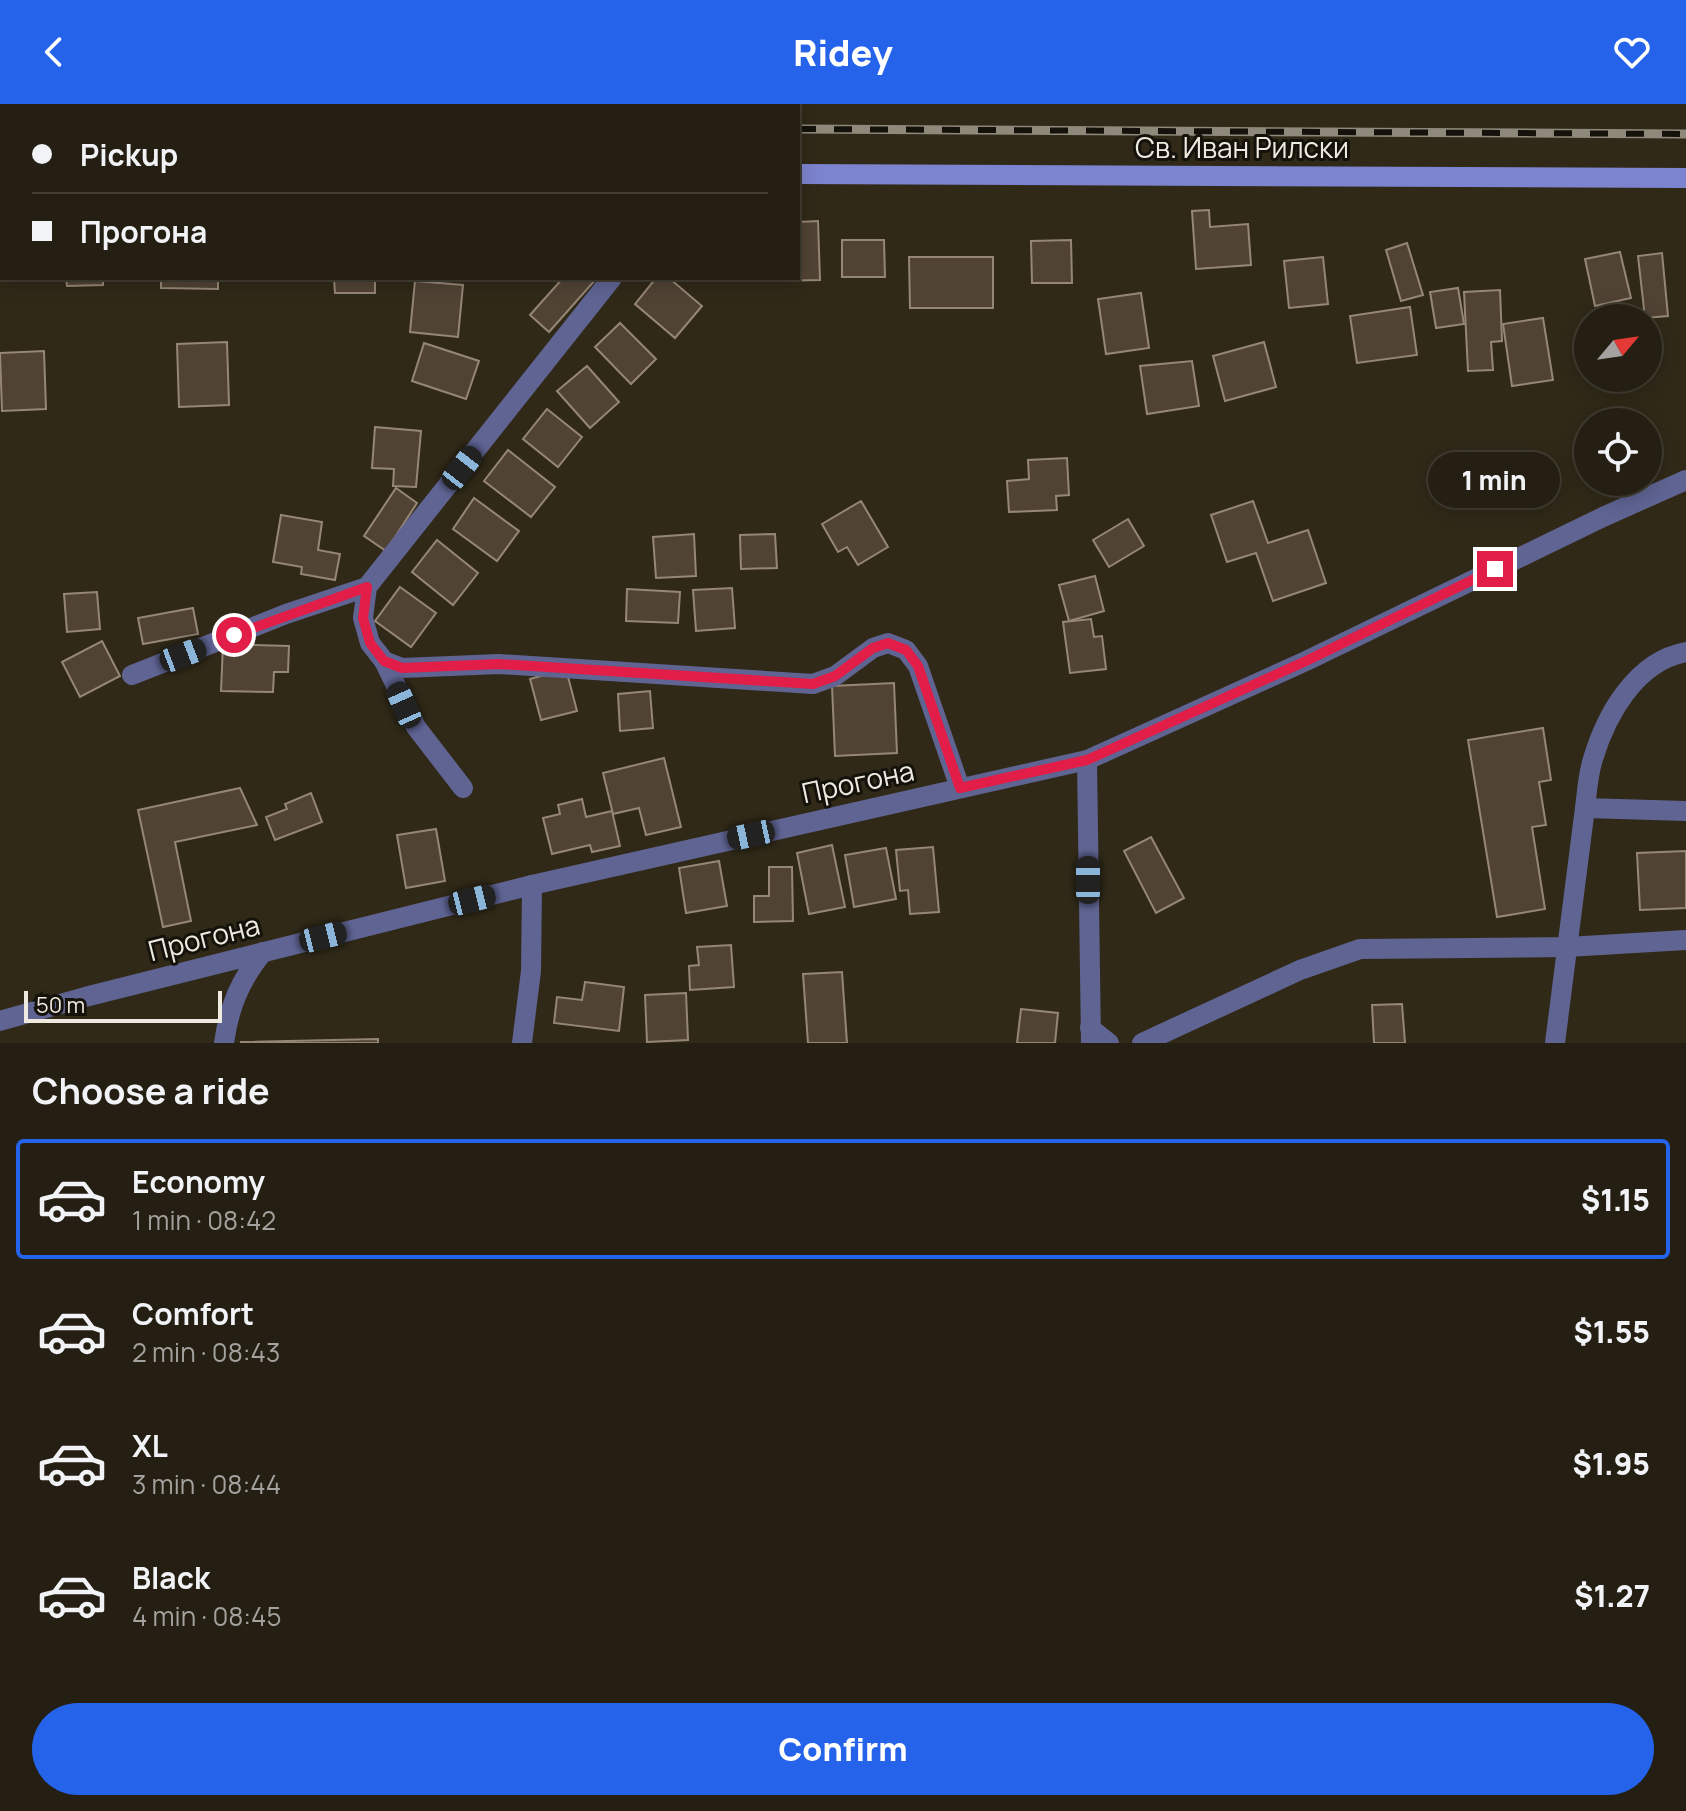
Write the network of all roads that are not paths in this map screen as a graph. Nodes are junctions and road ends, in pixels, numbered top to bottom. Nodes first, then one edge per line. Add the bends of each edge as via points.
1 (800, 174) edge
2 (1686, 178) edge
3 (610, 280) edge
4 (1686, 480) edge
5 (367, 587) junction
6 (1686, 652) edge
7 (384, 661) junction
8 (132, 675) dead end
9 (1087, 760) junction
10 (463, 788) dead end
11 (960, 788) junction
12 (1585, 808) junction
13 (1686, 811) edge
14 (532, 885) junction
15 (1686, 940) edge
16 (1567, 947) junction
17 (263, 952) junction
18 (0, 1021) edge
19 (1090, 1036) edge
20 (224, 1043) edge
21 (522, 1043) edge
22 (1109, 1043) edge
23 (1142, 1043) edge
24 (1555, 1043) edge

1 - 2 street, Св. Иван Рилски
3 - 5 street
4 - 9 street, Прогона
5 - 7 street via 363,618 370,643
5 - 8 street
6 - 12 street via 1649,670 1620,697 1592,761
7 - 10 street via 416,727
7 - 11 street via 402,668 499,664 813,684 888,643 906,650 918,666
9 - 11 street, Прогона
9 - 19 street
11 - 14 street, Прогона
12 - 13 street
12 - 16 street
14 - 17 street, Прогона
14 - 21 street via 531,971
15 - 16 street
16 - 23 street via 1360,949 1300,970
16 - 24 street
17 - 18 street, Прогона
17 - 20 street via 243,976
19 - 22 street

